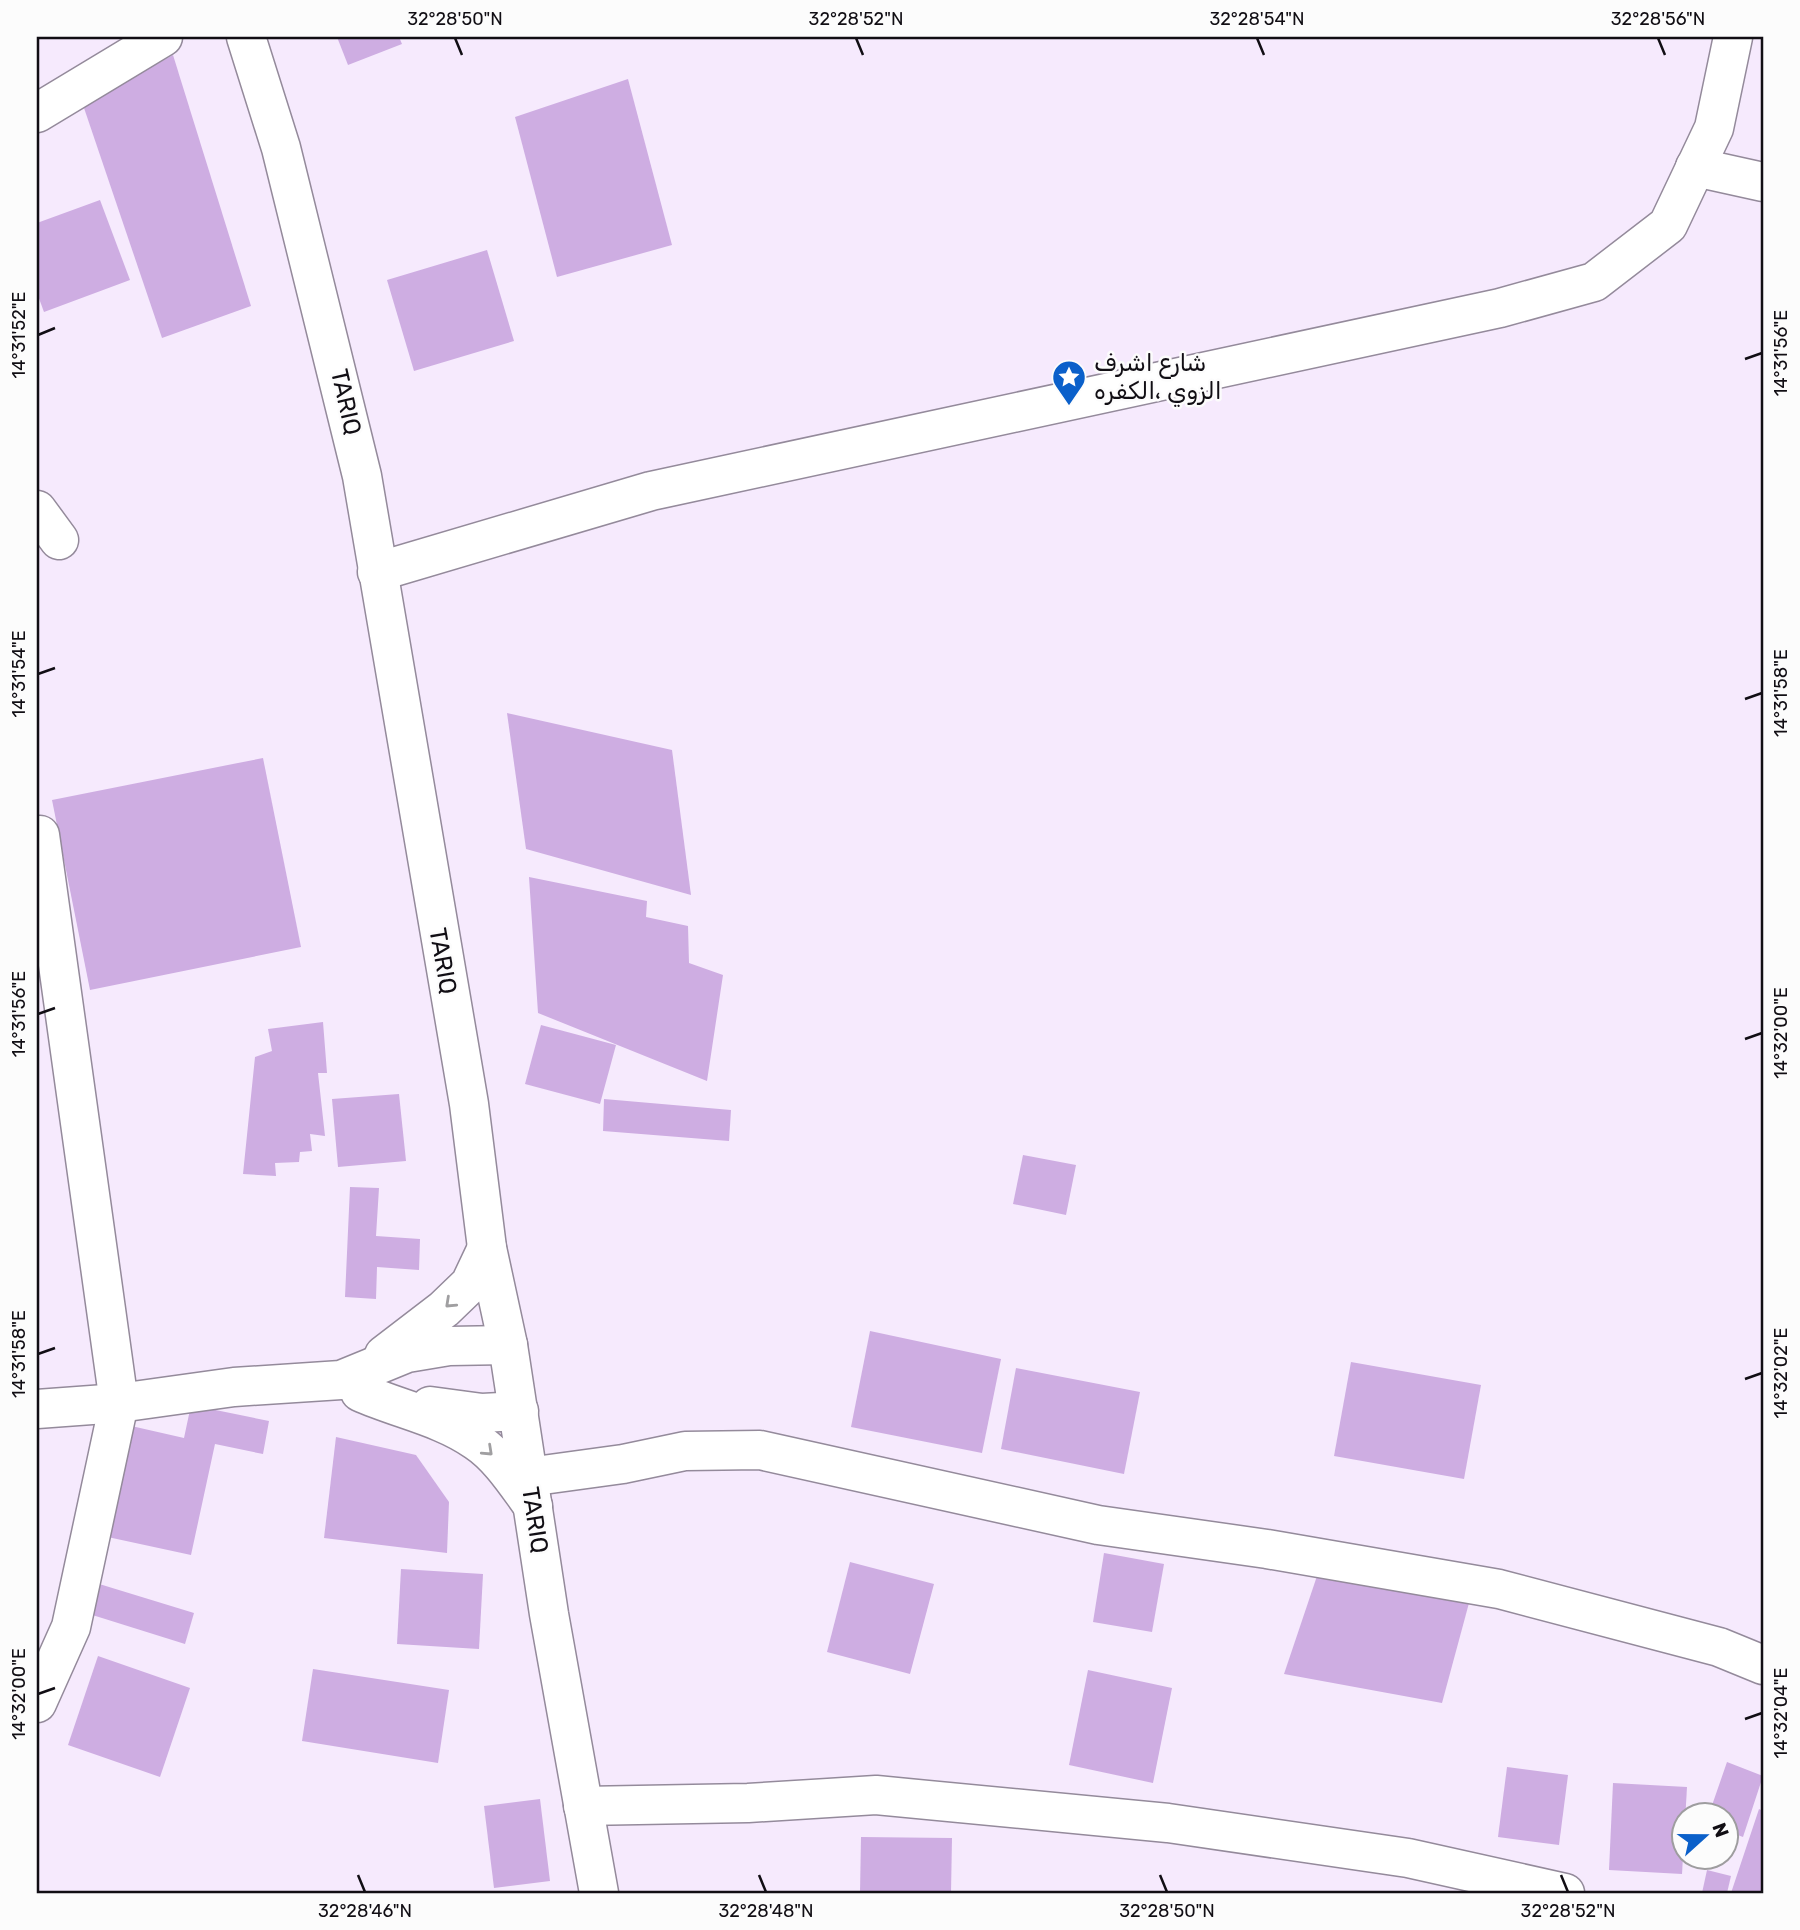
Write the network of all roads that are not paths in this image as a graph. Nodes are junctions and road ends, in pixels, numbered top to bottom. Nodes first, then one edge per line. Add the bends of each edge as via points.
1 (163, 37) edge
2 (246, 37) edge
3 (1733, 37) edge
4 (37, 113) edge
5 (1695, 167) junction
6 (1763, 182) edge
7 (37, 510) edge
8 (59, 540) dead end
9 (377, 572) junction
10 (40, 835) dead end
11 (487, 1248) junction
12 (508, 1345) junction
13 (356, 1380) junction
14 (119, 1402) junction
15 (37, 1409) edge
16 (519, 1411) junction
17 (531, 1491) junction
18 (1763, 1665) edge
19 (37, 1703) edge
20 (583, 1806) junction
21 (599, 1893) edge
22 (1565, 1893) edge

1 - 4 street
2 - 9 street, TARIQ via 281,148 337,366 362,476
3 - 5 street via 1714,128
5 - 6 street
5 - 9 street via 1668,225 1594,282 1500,308 651,491
7 - 8 street
9 - 11 street, TARIQ via 468,1104
10 - 14 street
11 - 12 street, TARIQ
11 -> 13 street via 470,1284
12 - 13 street via 449,1346 407,1353
12 - 16 street, TARIQ
13 - 14 street via 234,1387
13 - 16 street via 413,1404 481,1413
13 -> 17 street via 394,1408 451,1426 478,1442
14 - 15 street
14 - 19 street via 71,1627
16 - 17 street, TARIQ
17 - 18 street via 685,1451 760,1450 1098,1525 1499,1589 1719,1647
17 - 20 street, TARIQ
20 - 21 street, TARIQ
20 - 22 street via 890,1796 1168,1823 1408,1858

